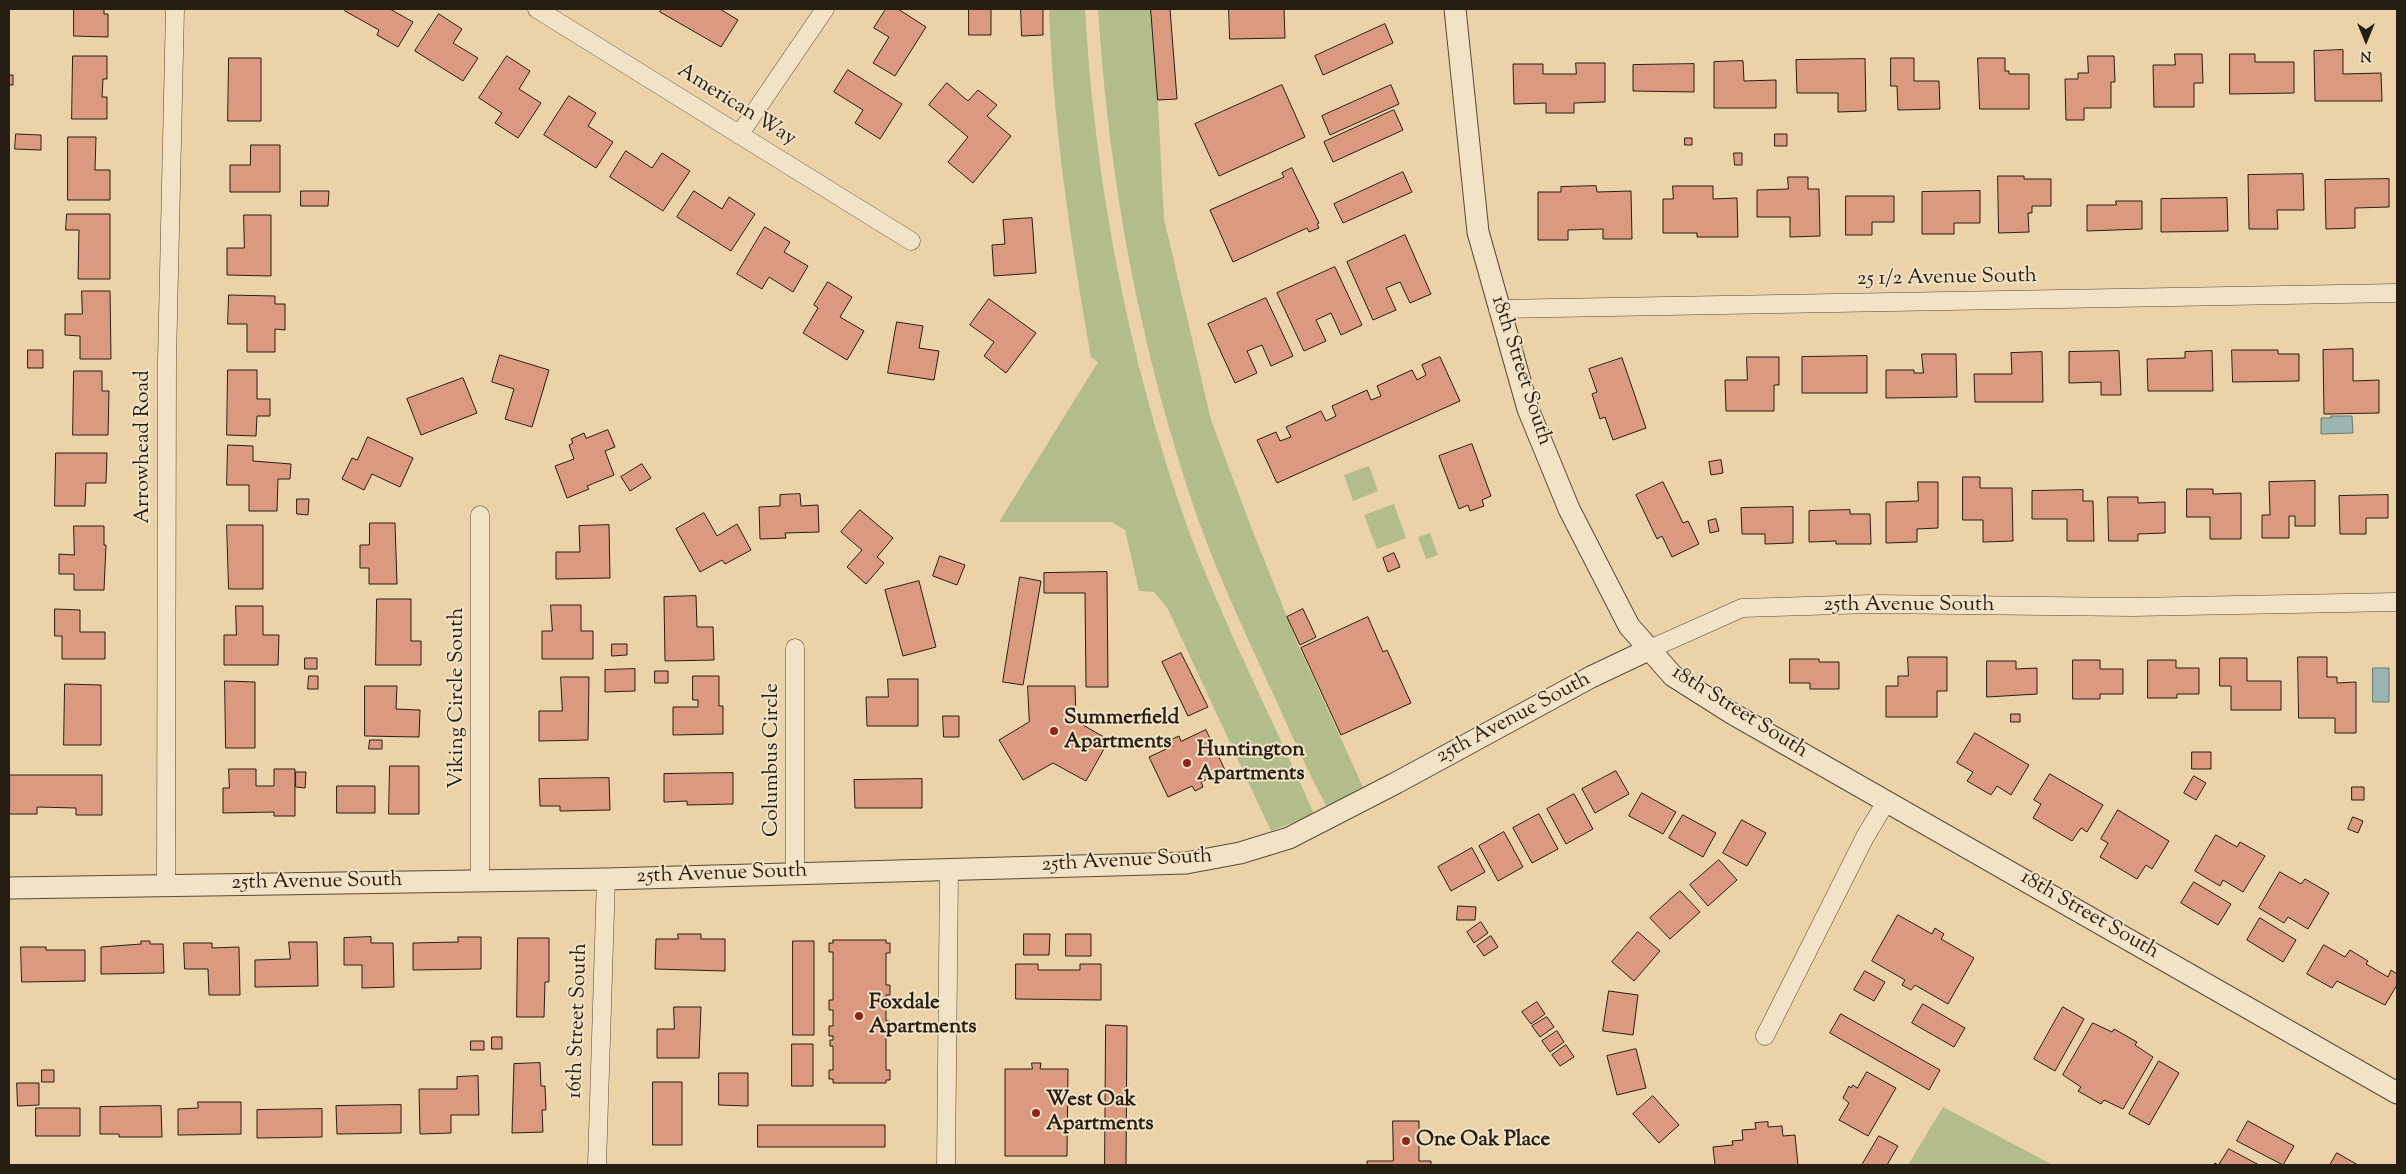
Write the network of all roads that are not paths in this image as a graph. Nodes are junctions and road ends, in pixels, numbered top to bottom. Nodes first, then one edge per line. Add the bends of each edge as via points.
1 (175, 9) edge
2 (538, 9) edge
3 (825, 9) edge
4 (1455, 9) edge
5 (740, 134) junction
6 (911, 241) dead end
7 (2397, 293) edge
8 (1498, 309) junction
9 (480, 516) dead end
10 (2397, 602) edge
11 (795, 648) dead end
12 (1650, 649) junction
13 (1886, 802) junction
14 (948, 871) junction
15 (795, 872) junction
16 (606, 879) junction
17 (480, 881) junction
18 (166, 885) junction
19 (9, 888) edge
20 (1766, 1036) dead end
21 (2397, 1093) edge
22 (597, 1165) edge
23 (946, 1165) edge

1 - 18 street, Arrowhead Road via 167,360
2 - 5 street, American Way
3 - 5 street
4 - 8 street, 18th Street South via 1478,232
5 - 6 street, American Way
7 - 8 street, 25 1/2 Avenue South
8 - 12 street, 18th Street South via 1528,408 1569,508 1630,626
9 - 17 street, Viking Circle South
10 - 12 street, 25th Avenue South via 2132,607 1871,604 1742,608
11 - 15 street, Columbus Circle
12 - 13 street, 18th Street South via 1673,676
12 - 14 street, 25th Avenue South via 1535,706 1323,821 1240,853 1186,863
13 - 20 street
13 - 21 street, 18th Street South
14 - 15 street, 25th Avenue South
14 - 23 street
15 - 16 street, 25th Avenue South
16 - 17 street, 25th Avenue South
16 - 22 street, 16th Street South
17 - 18 street, 25th Avenue South
18 - 19 street, 25th Avenue South

